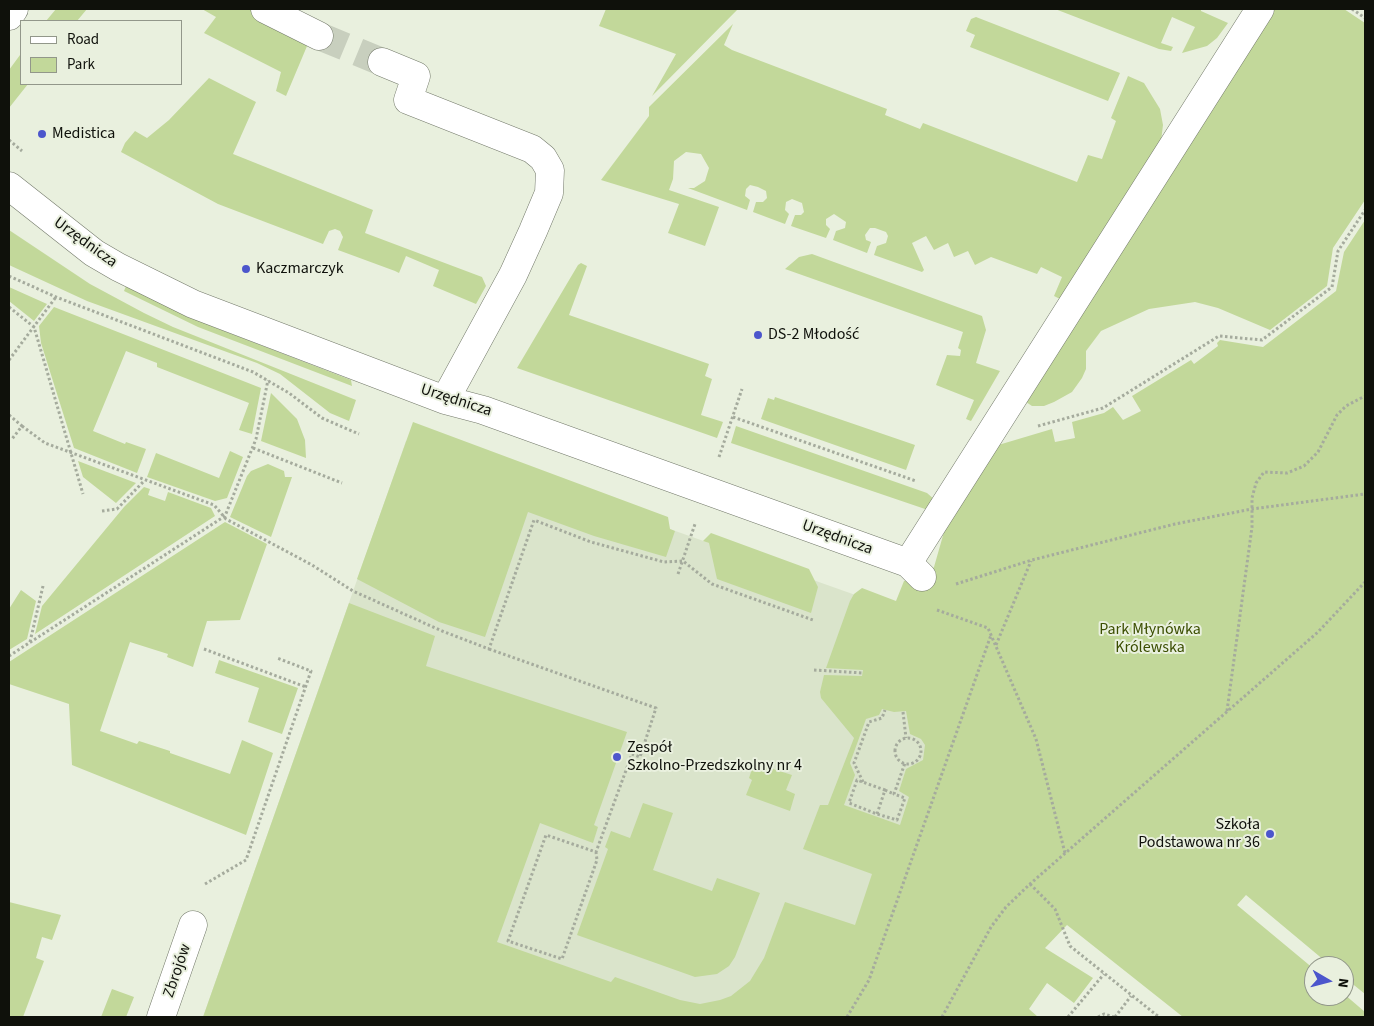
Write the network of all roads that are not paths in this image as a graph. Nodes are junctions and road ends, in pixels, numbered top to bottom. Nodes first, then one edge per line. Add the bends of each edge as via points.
1 (14, 9) edge
2 (265, 9) edge
3 (1260, 9) edge
4 (9, 16) edge
5 (319, 36) tunnel mouth
6 (382, 62) tunnel mouth
7 (9, 186) edge
8 (445, 400) junction
9 (193, 925) dead end
10 (162, 1017) edge

1 - 4 street
2 - 5 street
3 - 8 street, Urzędnicza via 985,442 921,577 483,410
6 - 8 street via 416,76 408,100 532,149 550,170 549,193 533,231
7 - 8 street, Urzędnicza via 94,253 135,275 233,321
9 - 10 street, Zbrojów

